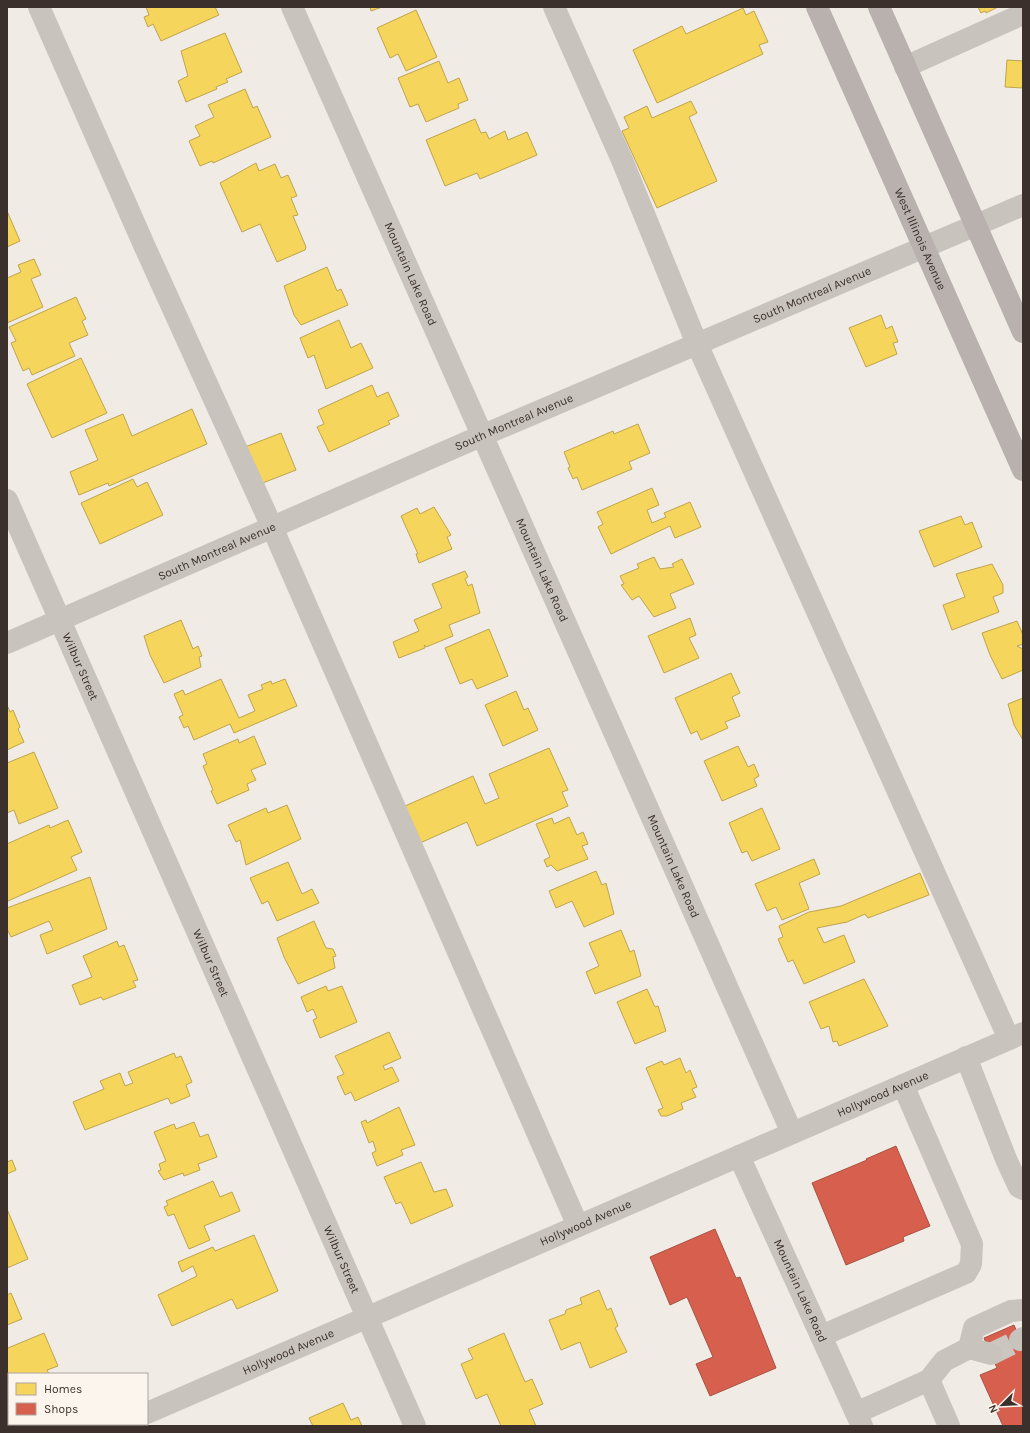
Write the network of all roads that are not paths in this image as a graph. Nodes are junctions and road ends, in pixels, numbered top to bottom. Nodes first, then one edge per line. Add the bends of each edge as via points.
1 (39, 7) edge
2 (292, 7) edge
3 (554, 7) edge
4 (818, 7) edge
5 (879, 7) edge
6 (1023, 14) edge
7 (905, 67) junction
8 (1023, 205) edge
9 (976, 226) junction
10 (924, 248) junction
11 (1023, 332) edge
12 (697, 344) junction
13 (481, 436) junction
14 (1023, 470) edge
15 (7, 500) edge
16 (272, 527) junction
17 (60, 619) junction
18 (7, 643) edge
19 (1016, 1036) edge
20 (966, 1057) junction
21 (902, 1085) junction
22 (792, 1133) junction
23 (739, 1156) junction
24 (1023, 1189) edge
25 (578, 1226) junction
26 (1023, 1310) edge
27 (367, 1317) junction
28 (821, 1336) junction
29 (969, 1348) junction
30 (991, 1354) tunnel mouth
31 (929, 1380) junction
32 (148, 1412) edge
33 (859, 1419) edge
34 (415, 1426) edge
35 (949, 1426) edge

1 - 16 street
2 - 13 street, Mountain Lake Road
3 - 12 street via 622,160
4 - 10 main road, West Illinois Avenue
5 - 7 main road
6 - 7 street
7 - 9 main road
8 - 9 street, South Montreal Avenue
9 - 10 street, South Montreal Avenue
9 - 11 main road
10 - 12 street, South Montreal Avenue
10 - 14 main road, West Illinois Avenue
12 - 13 street, South Montreal Avenue
12 - 19 street
13 - 16 street, South Montreal Avenue
13 - 22 street, Mountain Lake Road
15 - 17 street, Wilbur Street
16 - 17 street, South Montreal Avenue
16 - 25 street
17 - 18 street, South Montreal Avenue
17 - 27 street, Wilbur Street
19 - 20 street, Hollywood Avenue
20 - 21 street, Hollywood Avenue
20 - 24 street via 1006,1159 1019,1187
21 - 22 street, Hollywood Avenue
21 - 28 street via 972,1244 972,1264 966,1273
22 - 23 street, Hollywood Avenue
23 - 25 street, Hollywood Avenue
23 - 28 street, Mountain Lake Road
25 - 27 street, Hollywood Avenue
26 - 29 street via 1012,1311 974,1328
27 - 32 street, Hollywood Avenue
27 - 34 street, Wilbur Street
28 - 33 street, Mountain Lake Road
29 - 30 street
29 - 31 street via 944,1361
31 - 33 street
31 - 35 street

